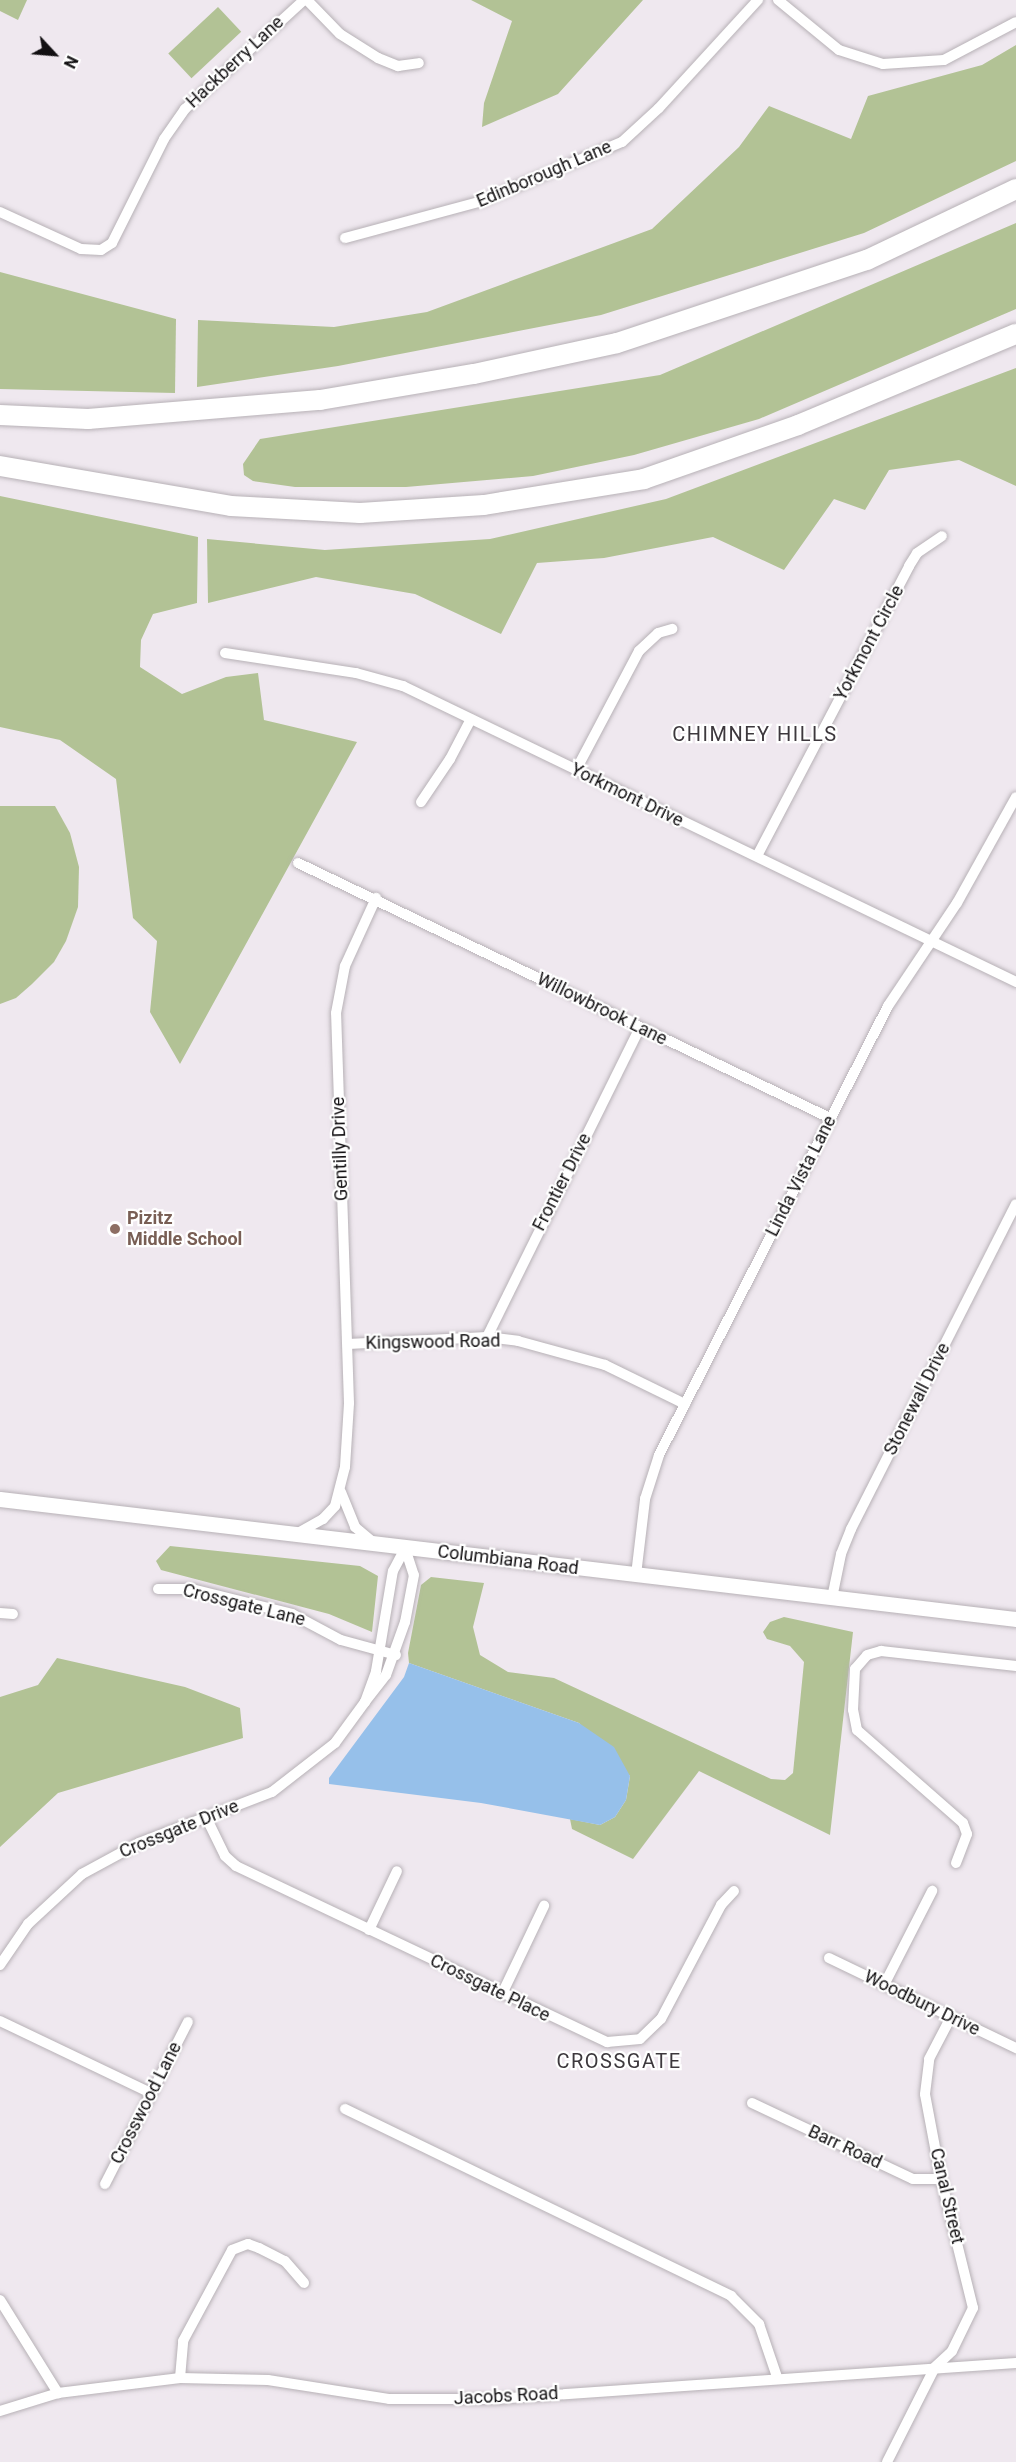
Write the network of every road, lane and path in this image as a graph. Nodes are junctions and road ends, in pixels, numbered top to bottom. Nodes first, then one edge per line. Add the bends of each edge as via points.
1 (305, 0) edge
2 (758, 0) edge
3 (778, 0) edge
4 (1016, 22) edge
5 (419, 63) dead end
6 (1016, 189) edge
7 (0, 212) edge
8 (345, 238) dead end
9 (1016, 334) edge
10 (0, 415) edge
11 (0, 466) edge
12 (942, 536) dead end
13 (672, 629) dead end
14 (225, 653) dead end
15 (471, 718) junction
16 (576, 770) junction
17 (1016, 797) edge
18 (421, 802) dead end
19 (757, 856) junction
20 (298, 863) dead end
21 (376, 898) junction
22 (932, 940) junction
23 (1016, 981) edge
24 (640, 1028) junction
25 (830, 1118) junction
26 (1016, 1204) edge
27 (487, 1337) junction
28 (348, 1344) junction
29 (685, 1404) junction
30 (341, 1492) junction
31 (0, 1499) edge
32 (295, 1534) junction
33 (376, 1544) junction
34 (405, 1548) junction
35 (636, 1575) junction
36 (158, 1589) dead end
37 (832, 1598) junction
38 (0, 1613) edge
39 (13, 1614) dead end
40 (1016, 1619) edge
41 (380, 1650) junction
42 (396, 1655) junction
43 (1016, 1666) edge
44 (365, 1702) junction
45 (206, 1817) junction
46 (956, 1863) dead end
47 (397, 1871) dead end
48 (734, 1891) dead end
49 (932, 1891) dead end
50 (544, 1906) dead end
51 (369, 1930) junction
52 (829, 1958) dead end
53 (0, 1965) edge
54 (884, 1985) junction
55 (502, 1994) junction
56 (951, 2017) junction
57 (0, 2021) edge
58 (188, 2022) dead end
59 (1016, 2048) edge
60 (151, 2093) junction
61 (752, 2103) dead end
62 (345, 2109) dead end
63 (941, 2179) junction
64 (105, 2184) dead end
65 (304, 2283) dead end
66 (0, 2300) edge
67 (1016, 2364) edge
68 (934, 2367) junction
69 (777, 2377) junction
70 (180, 2378) junction
71 (58, 2393) junction
72 (0, 2411) edge
73 (887, 2462) edge

1 - 5 street, Hackberry Lane via 340,34 378,58 398,66
1 - 7 street, Hackberry Lane via 185,109 164,139 112,243 101,250 81,249
2 - 8 street, Edinborough Lane via 659,108 614,146 460,209
3 - 4 street via 839,50 883,64 944,60
6 - 10 highway via 867,260 617,343 474,374 320,400 88,418
9 - 11 highway via 798,425 644,479 484,505 360,513 231,506
12 - 19 street, Yorkmont Circle via 917,553 909,566
13 - 16 street via 658,633 639,651
14 - 15 street, Yorkmont Drive via 373,676
15 - 16 street, Yorkmont Drive
15 - 18 street
16 - 19 street, Yorkmont Drive
17 - 22 street, Linda Vista Lane
19 - 22 street, Yorkmont Drive
20 - 21 street
21 - 24 street, Willowbrook Lane
21 - 28 street, Gentilly Drive via 345,966 336,1013
22 - 23 street, Yorkmont Drive
22 - 25 street, Linda Vista Lane via 888,1006
24 - 25 street, Willowbrook Lane
24 - 27 street, Frontier Drive
25 - 29 street, Linda Vista Lane
26 - 37 street, Stonewall Drive via 851,1529 841,1554
27 - 28 street, Kingswood Road
27 - 29 street, Kingswood Road via 579,1355
28 - 30 street, Gentilly Drive via 349,1438
29 - 35 street, Linda Vista Lane via 649,1482
30 - 32 street, Gentilly Drive via 323,1519
30 - 33 street via 355,1527
31 - 32 main road, Columbiana Road
32 - 33 main road, Columbiana Road
33 - 34 main road, Columbiana Road
34 - 35 main road, Columbiana Road
34 - 41 street, Crossgate Drive via 393,1571
34 - 42 street, Crossgate Drive via 414,1575
35 - 37 main road, Columbiana Road
36 - 41 street, Crossgate Lane via 192,1589 292,1614 341,1640
37 - 40 main road, Columbiana Road
38 - 39 street
41 - 42 street, Crossgate Lane
41 - 44 street, Crossgate Drive
42 - 44 street, Crossgate Drive
43 - 46 street via 881,1651 867,1655 855,1669 853,1710 857,1730 963,1822 967,1834
44 - 45 street, Crossgate Drive via 335,1743 272,1792
45 - 51 street, Crossgate Place via 225,1856 236,1866
45 - 53 street, Crossgate Drive via 139,1844 82,1874 34,1917
47 - 51 street
48 - 55 street, Crossgate Place via 721,1905 661,2019 640,2038 607,2042
49 - 54 street
50 - 55 street
51 - 55 street, Crossgate Place
52 - 54 street, Woodbury Drive
54 - 56 street, Woodbury Drive
56 - 59 street, Woodbury Drive
56 - 63 street, Canal Street via 929,2059 925,2084
57 - 60 street
58 - 60 street, Crosswood Lane
60 - 64 street, Crosswood Lane
61 - 63 street, Barr Road via 913,2179
62 - 69 street via 731,2296 752,2314 766,2336
63 - 68 street, Canal Street via 973,2308 952,2351
65 - 70 street via 285,2261 259,2248 248,2244 232,2250 183,2341
66 - 71 street
67 - 68 street, Jacobs Road
68 - 69 street, Jacobs Road
68 - 73 street, Canal Street
69 - 70 street, Jacobs Road via 495,2399 424,2400 363,2397 268,2380
70 - 71 street, Jacobs Road
71 - 72 street, Jacobs Road

